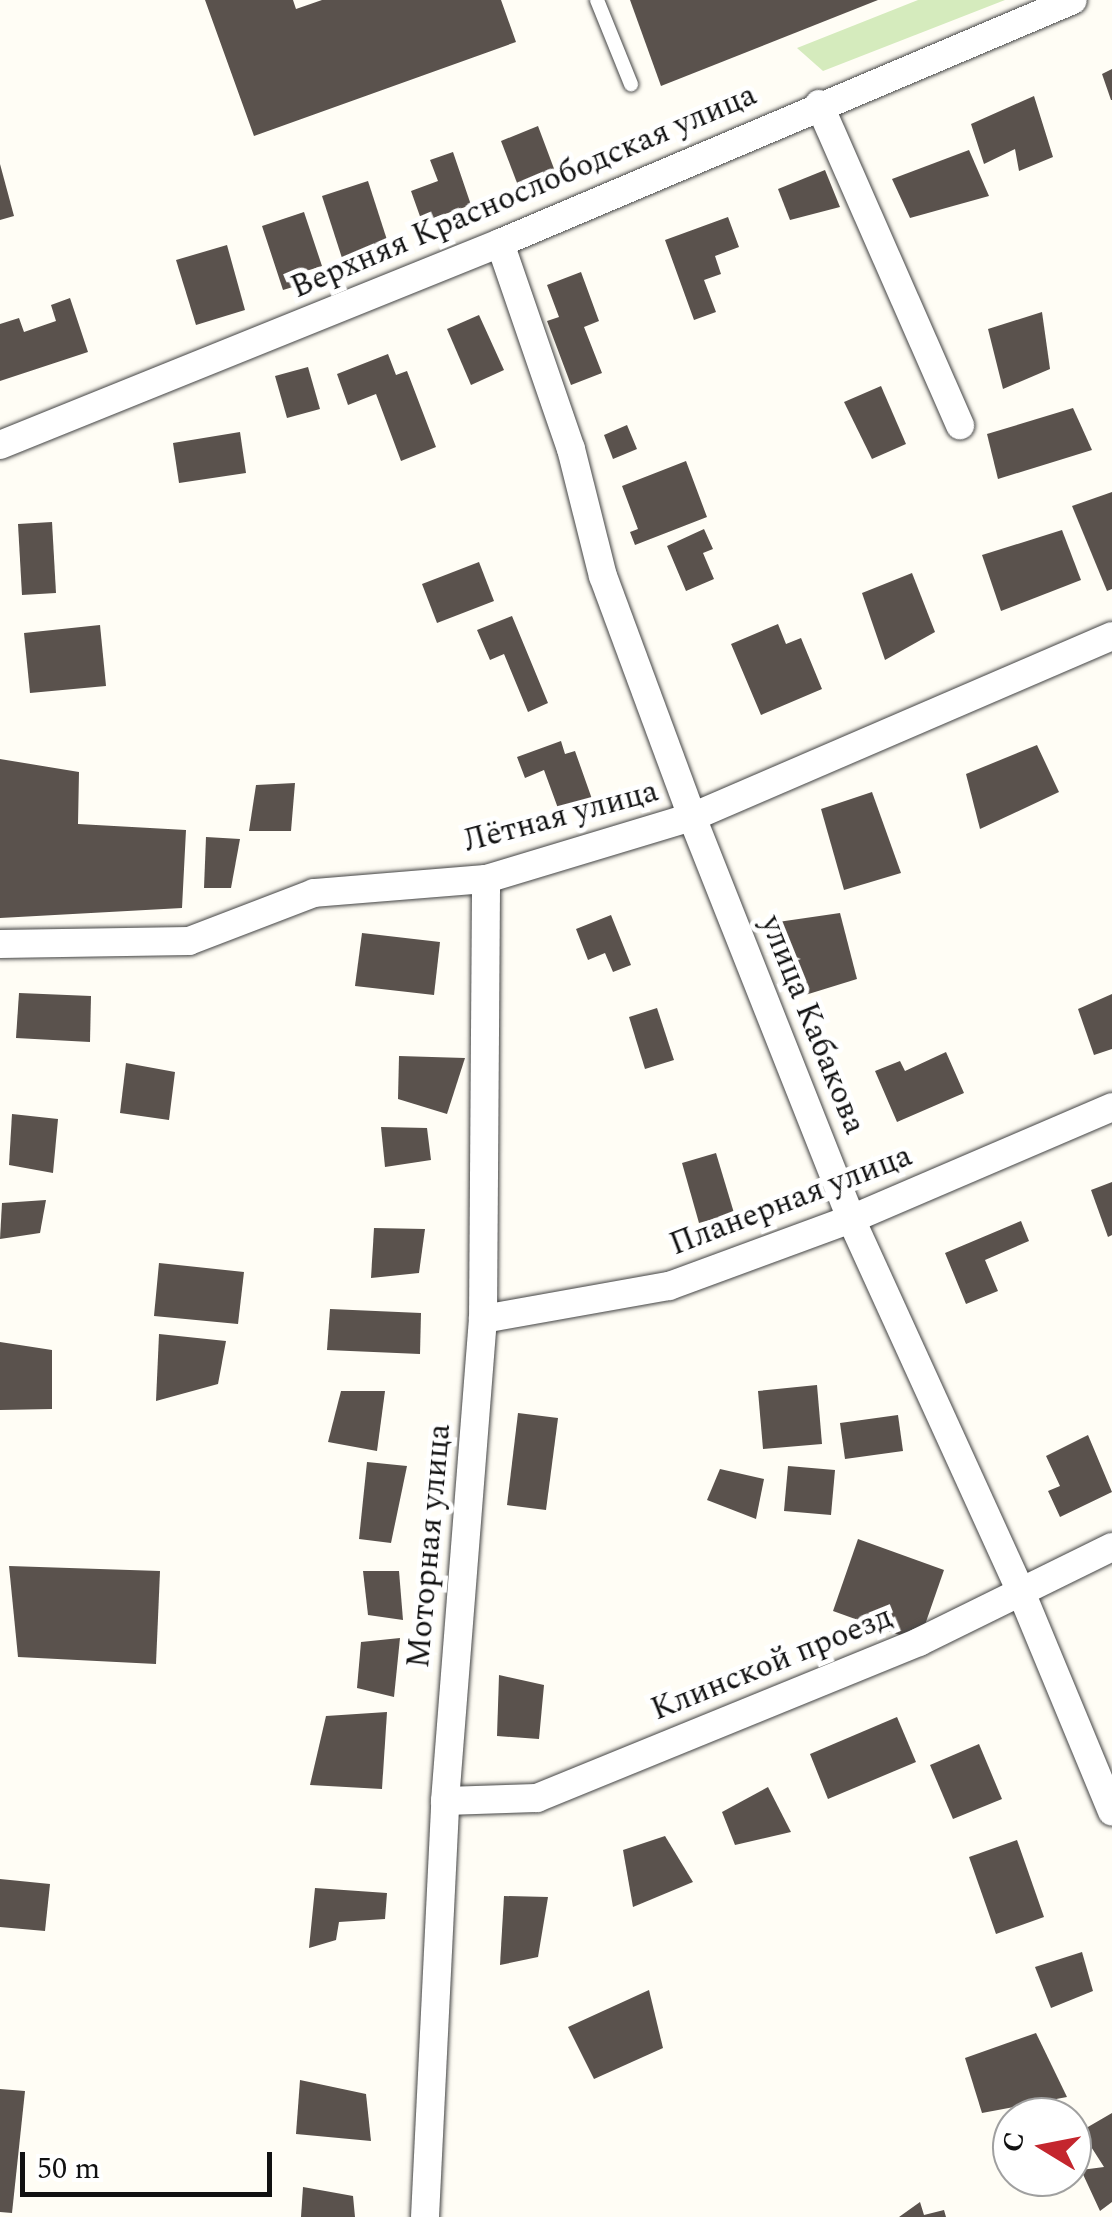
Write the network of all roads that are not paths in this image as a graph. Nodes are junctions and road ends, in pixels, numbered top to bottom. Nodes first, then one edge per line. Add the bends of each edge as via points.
1 (597, 0) edge
2 (1073, 0) edge
3 (631, 84) dead end
4 (819, 104) junction
5 (500, 243) junction
6 (960, 425) dead end
7 (0, 445) edge
8 (1112, 636) edge
9 (692, 817) junction
10 (486, 880) junction
11 (0, 944) edge
12 (1112, 1107) edge
13 (851, 1219) junction
14 (484, 1320) junction
15 (1112, 1547) edge
16 (1019, 1587) junction
17 (445, 1801) junction
18 (1112, 1812) edge
19 (425, 2217) edge

1 - 3 lane
2 - 4 street, Верхняя Краснослободская улица
4 - 5 street, Верхняя Краснослободская улица
4 - 6 street
5 - 7 street, Верхняя Краснослободская улица
5 - 9 street, улица Кабакова via 571,449 603,576
8 - 9 street, Лётная улица
9 - 10 street, Лётная улица
9 - 13 street, улица Кабакова
10 - 11 street, Лётная улица via 314,894 189,942
10 - 14 street, Моторная улица
12 - 13 street, Планерная улица
13 - 14 street, Планерная улица via 669,1286
13 - 16 street, улица Кабакова
14 - 17 street, Моторная улица
15 - 16 street, Клинской проезд
16 - 17 street, Клинской проезд via 918,1642 537,1798
16 - 18 street, улица Кабакова
17 - 19 street, Моторная улица

